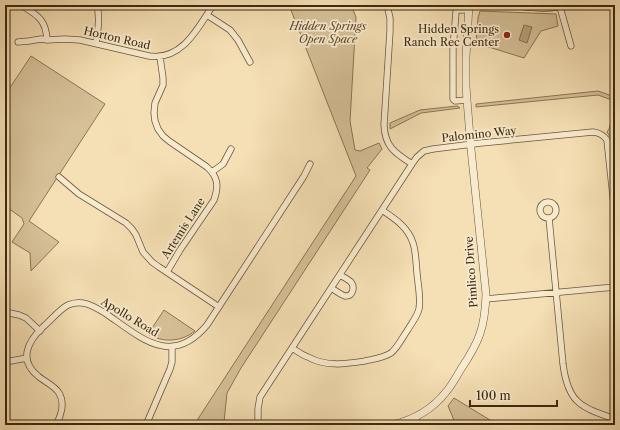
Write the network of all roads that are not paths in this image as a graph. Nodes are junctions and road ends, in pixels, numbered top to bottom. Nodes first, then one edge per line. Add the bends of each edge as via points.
1 (20, 5) edge
2 (97, 5) edge
3 (213, 5) edge
4 (387, 5) edge
5 (509, 5) edge
6 (563, 6) edge
7 (469, 8) edge
8 (207, 14) junction
9 (47, 40) junction
10 (18, 42) dead end
11 (96, 43) junction
12 (571, 46) dead end
13 (160, 56) junction
14 (250, 62) dead end
15 (468, 100) junction
16 (470, 144) junction
17 (231, 149) dead end
18 (310, 164) dead end
19 (412, 164) junction
20 (212, 172) junction
21 (59, 177) dead end
22 (382, 210) junction
23 (615, 216) edge
24 (549, 218) dead end
25 (167, 272) junction
26 (340, 275) junction
27 (615, 287) edge
28 (331, 288) junction
29 (556, 293) junction
30 (486, 300) junction
31 (219, 307) junction
32 (5, 312) edge
33 (40, 330) junction
34 (172, 347) junction
35 (292, 348) junction
36 (27, 358) junction
37 (5, 362) edge
38 (415, 417) junction
39 (615, 419) edge
40 (56, 425) edge
41 (146, 425) edge
42 (258, 425) edge
43 (392, 425) edge
44 (419, 425) edge

1 - 9 street via 44,24
2 - 11 street via 99,18
3 - 8 street, Horton Road
4 - 19 street via 390,31 384,132 391,148
5 - 6 street via 550,8
6 - 12 street
7 - 15 street, Pimlico Drive via 466,66
7 - 15 street, Pimlico Drive via 456,12 453,49 453,99
8 - 13 street, Horton Road via 185,45 174,53
8 - 14 street via 231,31
9 - 10 street, Horton Road
9 - 11 street, Horton Road via 65,39
11 - 13 street, Horton Road via 149,56
13 - 20 street via 163,80 154,109 158,129 168,141
15 - 16 street, Pimlico Drive
16 - 19 street, Palomino Way via 424,152 417,156
16 - 23 street, Palomino Way via 599,133 607,140
16 - 30 street, Pimlico Drive
17 - 20 street via 223,164
18 - 31 street
19 - 22 street, Palomino Way
20 - 25 street, Artemis Lane via 217,186 214,200
21 - 25 street via 80,194 126,223 136,235 143,252 156,266
22 - 26 street, Palomino Way
22 - 35 street via 402,225 414,243 420,296 418,312 397,346 386,356 348,364 324,363 308,358
24 - 29 street
25 - 31 street
26 - 28 street, Palomino Way
26 - 28 street via 351,282 354,289 352,294 345,296
27 - 29 street
28 - 35 street, Palomino Way
29 - 30 street
29 - 39 street via 567,384 575,399 582,405
30 - 38 street, Pimlico Drive via 482,330 468,358 442,397
31 - 34 street via 197,337
32 - 33 street via 26,318
33 - 34 street, Apollo Road via 64,307 73,303 83,303 94,306 148,341 159,346
33 - 36 street, Apollo Road via 30,343
34 - 41 street via 170,369
35 - 42 street, Palomino Way via 260,397
36 - 37 street
36 - 40 street via 33,371 54,388 62,399 60,419
38 - 43 street, Pimlico Drive
38 - 44 street

